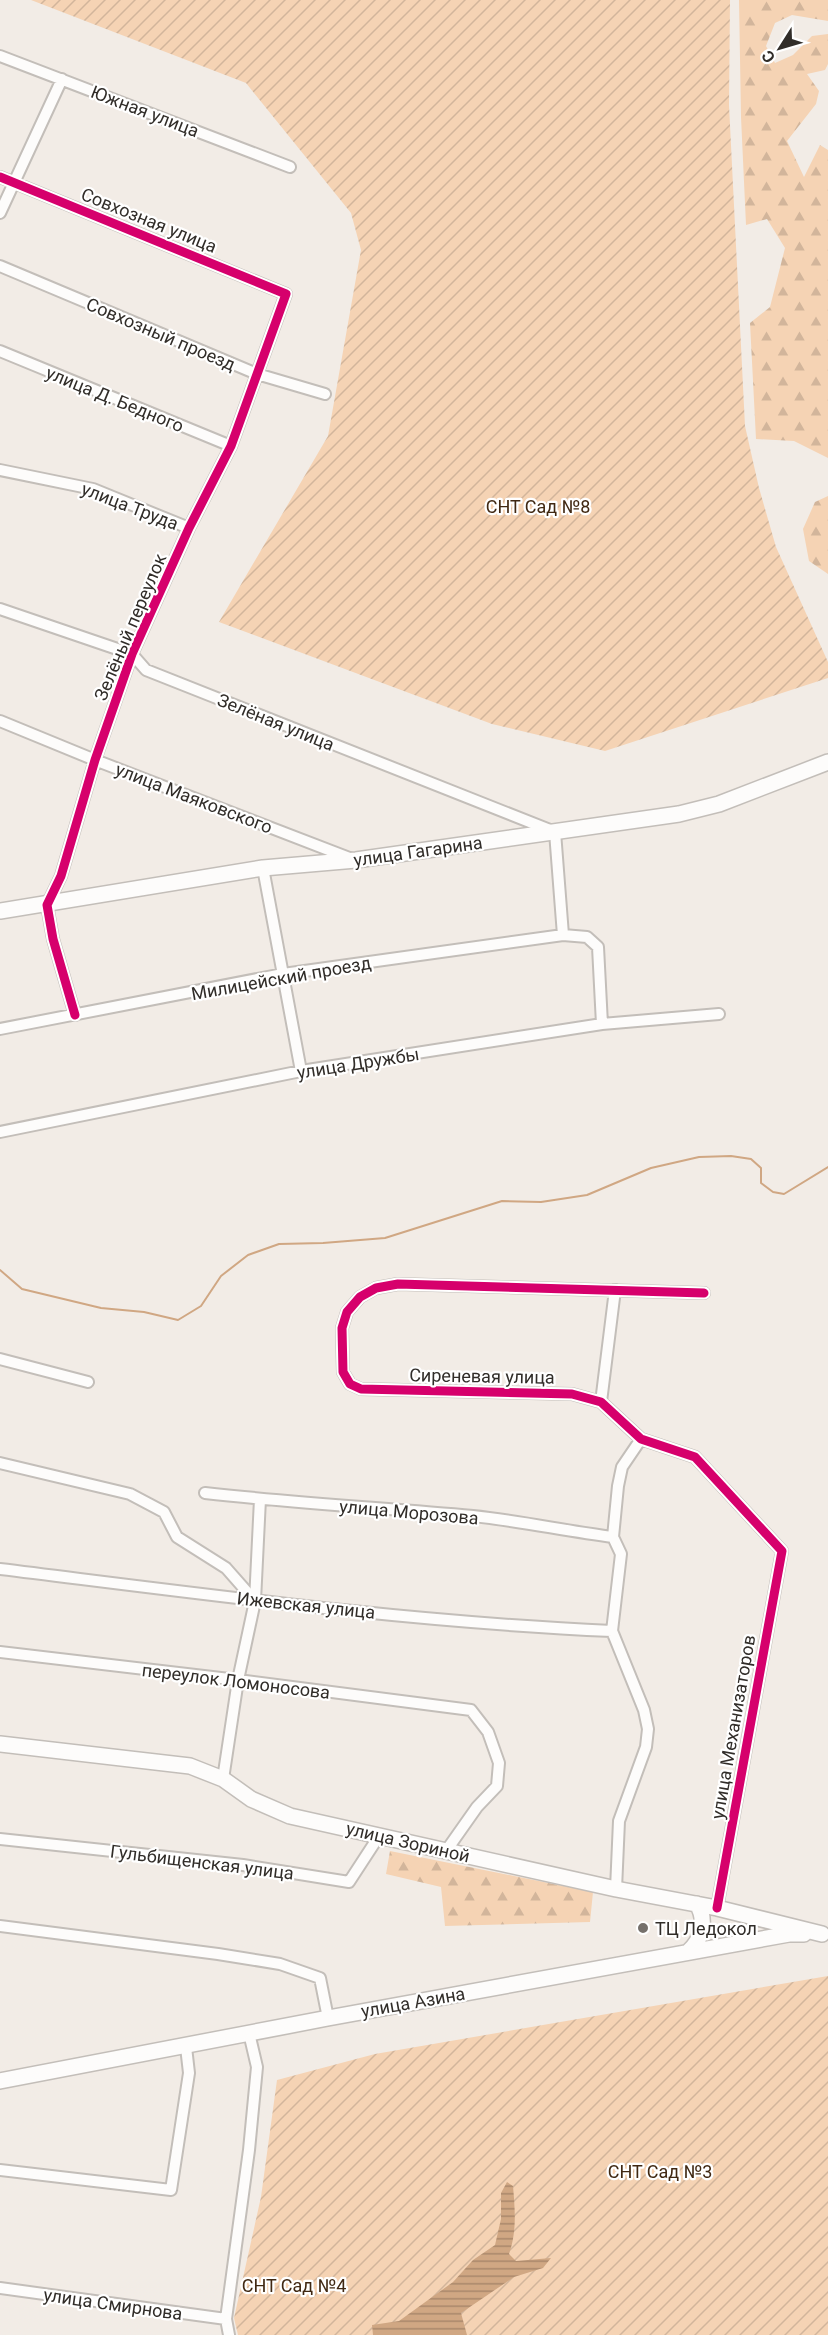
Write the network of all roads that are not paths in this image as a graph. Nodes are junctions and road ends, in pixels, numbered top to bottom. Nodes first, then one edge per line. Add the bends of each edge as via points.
1 (0, 56) edge
2 (62, 79) junction
3 (290, 167) dead end
4 (0, 177) edge
5 (14, 183) junction
6 (0, 213) edge
7 (0, 266) edge
8 (286, 294) joint
9 (0, 351) edge
10 (257, 374) junction
11 (325, 394) dead end
12 (231, 446) junction
13 (0, 470) edge
14 (189, 528) junction
15 (0, 609) edge
16 (132, 654) junction
17 (0, 721) edge
18 (95, 760) junction
19 (828, 762) edge
20 (555, 832) junction
21 (356, 860) junction
22 (263, 868) junction
23 (48, 904) junction
24 (0, 911) edge
25 (563, 935) junction
26 (284, 974) junction
27 (718, 1014) dead end
28 (75, 1015) junction
29 (602, 1024) junction
30 (0, 1029) edge
31 (301, 1071) junction
32 (0, 1132) edge
33 (615, 1290) junction
34 (704, 1293) dead end
35 (0, 1359) edge
36 (88, 1382) dead end
37 (601, 1402) junction
38 (641, 1439) junction
39 (0, 1463) edge
40 (205, 1493) dead end
41 (260, 1499) junction
42 (613, 1537) junction
43 (0, 1569) edge
44 (255, 1601) junction
45 (612, 1630) junction
46 (0, 1652) edge
47 (238, 1680) junction
48 (0, 1744) edge
49 (223, 1779) junction
50 (379, 1836) junction
51 (0, 1839) edge
52 (446, 1851) junction
53 (616, 1889) junction
54 (697, 1904) junction
55 (717, 1908) junction
56 (0, 1926) edge
57 (825, 1934) edge
58 (688, 1952) junction
59 (328, 2018) junction
60 (249, 2034) junction
61 (186, 2047) junction
62 (0, 2081) edge
63 (0, 2170) edge
64 (0, 2288) edge
65 (226, 2319) junction
66 (229, 2335) edge

1 - 2 street, Южная улица
2 - 3 street, Южная улица
2 - 5 street
4 - 5 street, Совхозная улица
5 - 6 street
5 - 8 street, Совхозная улица
7 - 10 street, Совхозный проезд
8 - 10 street, Зелёный переулок
9 - 12 street, улица Д. Бедного
10 - 11 street, Совхозный проезд
10 - 12 street, Зелёный переулок
12 - 14 street, Зелёный переулок
13 - 14 street, улица Труда via 93,489
14 - 16 street, Зелёный переулок
15 - 16 street, Зелёная улица
16 - 18 street, Зелёный переулок
16 - 20 street, Зелёная улица via 146,670
17 - 18 street, улица Маяковского
18 - 21 street, улица Маяковского
18 - 23 street, Зелёный переулок via 62,876
19 - 20 main road, улица Гагарина via 719,804 679,814
20 - 21 main road, улица Гагарина
20 - 25 street
21 - 22 main road, улица Гагарина
22 - 23 main road, улица Гагарина
22 - 26 street
23 - 24 main road, улица Гагарина
23 - 28 street via 53,939
25 - 26 street, Милицейский проезд
25 - 29 street, Милицейский проезд via 587,937 598,947
26 - 28 street, Милицейский проезд
26 - 31 street
27 - 29 street, улица Дружбы
28 - 30 street, Милицейский проезд
29 - 31 street, улица Дружбы
31 - 32 street, улица Дружбы
33 - 34 street
33 - 37 street
33 - 37 street, Сиреневая улица via 398,1284 376,1288 360,1297 347,1312 342,1328 343,1372 350,1384 362,1389 572,1394
35 - 36 street
37 - 38 street
38 - 42 street via 622,1467
38 - 55 street, улица Механизаторов via 695,1457 782,1551
39 - 44 street via 130,1494 164,1512 177,1537 226,1568
40 - 41 street, улица Морозова
41 - 42 street, улица Морозова via 472,1516
41 - 44 street
42 - 45 street via 621,1554
43 - 44 street, Ижевская улица
44 - 45 street, Ижевская улица via 531,1627
44 - 47 street
45 - 53 street via 648,1728 646,1747 619,1821
46 - 47 street, переулок Ломоносова
47 - 49 street
47 - 52 street, переулок Ломоносова via 471,1710 488,1732 500,1763 497,1786
48 - 49 main road, улица Зориной via 190,1766
49 - 50 main road, улица Зориной via 251,1799 290,1816
50 - 51 street, Гульбищенская улица via 349,1882 243,1865
50 - 52 main road, улица Зориной
52 - 53 main road, улица Зориной
53 - 54 main road, улица Зориной
54 - 55 main road, улица Зориной
54 - 58 main road via 701,1927 698,1940
55 - 57 main road, улица Зориной
56 - 59 street via 280,1964 320,1978
57 - 58 main road, улица Азина via 789,1934
58 - 59 main road, улица Азина
59 - 60 main road, улица Азина
60 - 61 main road, улица Азина
60 - 65 street via 257,2067
61 - 62 main road, улица Азина
61 - 63 street via 189,2073 171,2190
64 - 65 street, улица Смирнова
65 - 66 street

